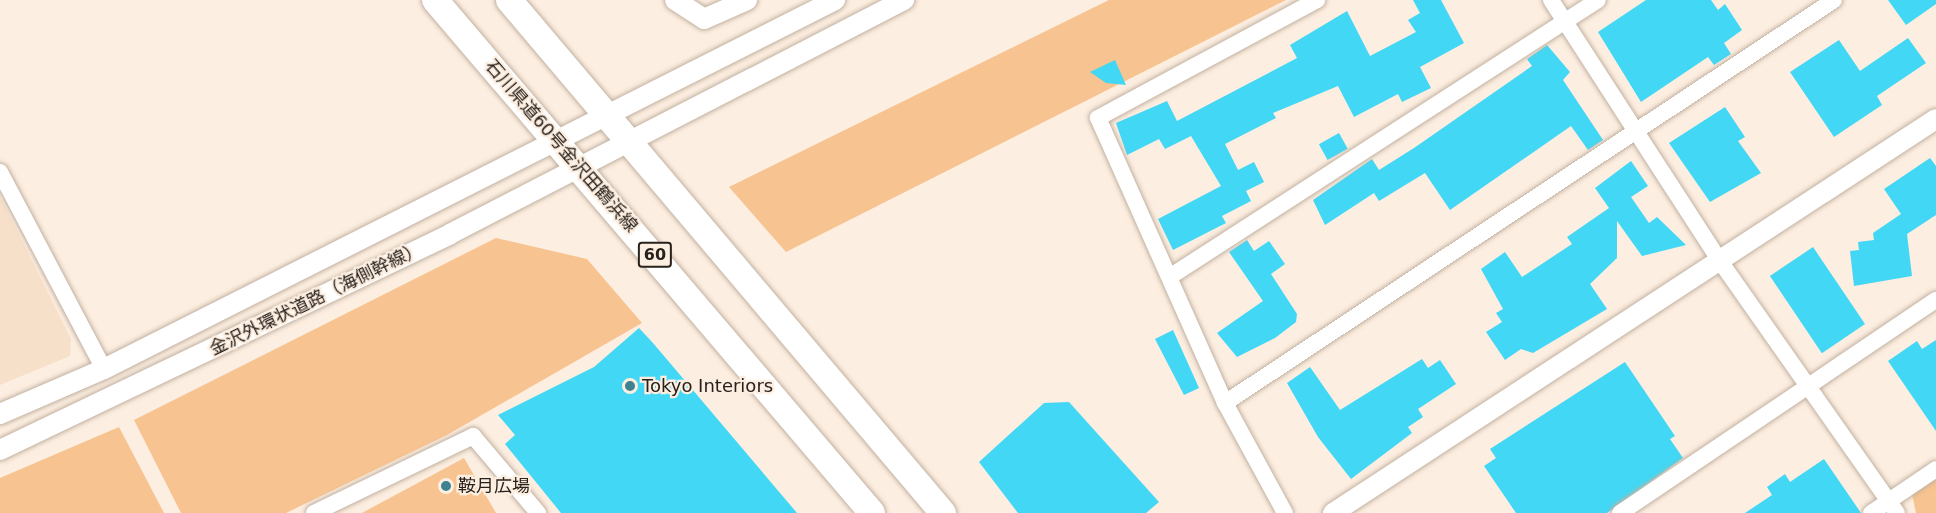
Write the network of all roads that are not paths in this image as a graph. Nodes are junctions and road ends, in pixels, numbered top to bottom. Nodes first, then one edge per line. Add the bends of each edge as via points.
1 (435, 0) edge
2 (509, 0) edge
3 (675, 0) edge
4 (747, 0) edge
5 (835, 0) edge
6 (904, 0) edge
7 (1317, 0) edge
8 (1551, 0) edge
9 (1598, 0) edge
10 (1834, 0) edge
11 (1564, 18) junction
12 (607, 116) junction
13 (1936, 119) edge
14 (1636, 134) junction
15 (559, 142) junction
16 (630, 144) junction
17 (581, 168) junction
18 (0, 172) edge
19 (1722, 264) junction
20 (1171, 276) junction
21 (1936, 300) edge
22 (104, 369) junction
23 (1809, 387) junction
24 (1225, 403) junction
25 (0, 414) edge
26 (0, 450) edge
27 (1936, 469) edge
28 (1893, 507) edge
29 (314, 513) edge
30 (538, 513) edge
31 (872, 513) edge
32 (942, 513) edge
33 (1285, 513) edge
34 (1333, 513) edge
35 (1620, 513) edge
36 (1870, 513) edge

1 - 15 main road, 石川県道60号金沢田鶴浜線 / 60
2 - 12 main road
3 - 4 street via 705,19
5 - 12 street, 金沢外環状道路（海側幹線）
6 - 16 street, 金沢外環状道路（海側幹線）
7 - 20 street via 1098,118
8 - 11 street
9 - 11 street
10 - 14 street
11 - 14 street
11 - 20 street
12 - 15 street, 金沢外環状道路（海側幹線）
12 - 16 main road
13 - 19 street
14 - 19 street
14 - 24 street
15 - 17 main road, 石川県道60号金沢田鶴浜線 / 60
15 - 22 street, 金沢外環状道路（海側幹線）
16 - 17 street, 金沢外環状道路（海側幹線）
16 - 32 main road
17 - 26 street, 金沢外環状道路（海側幹線）
17 - 31 main road, 石川県道60号金沢田鶴浜線 / 60
18 - 22 street
19 - 23 street
19 - 34 street
20 - 24 street
21 - 23 street
22 - 25 street, 金沢外環状道路（海側幹線）
23 - 28 street
23 - 35 street
24 - 33 street
27 - 28 street
28 - 36 street
29 - 30 street via 473,435

